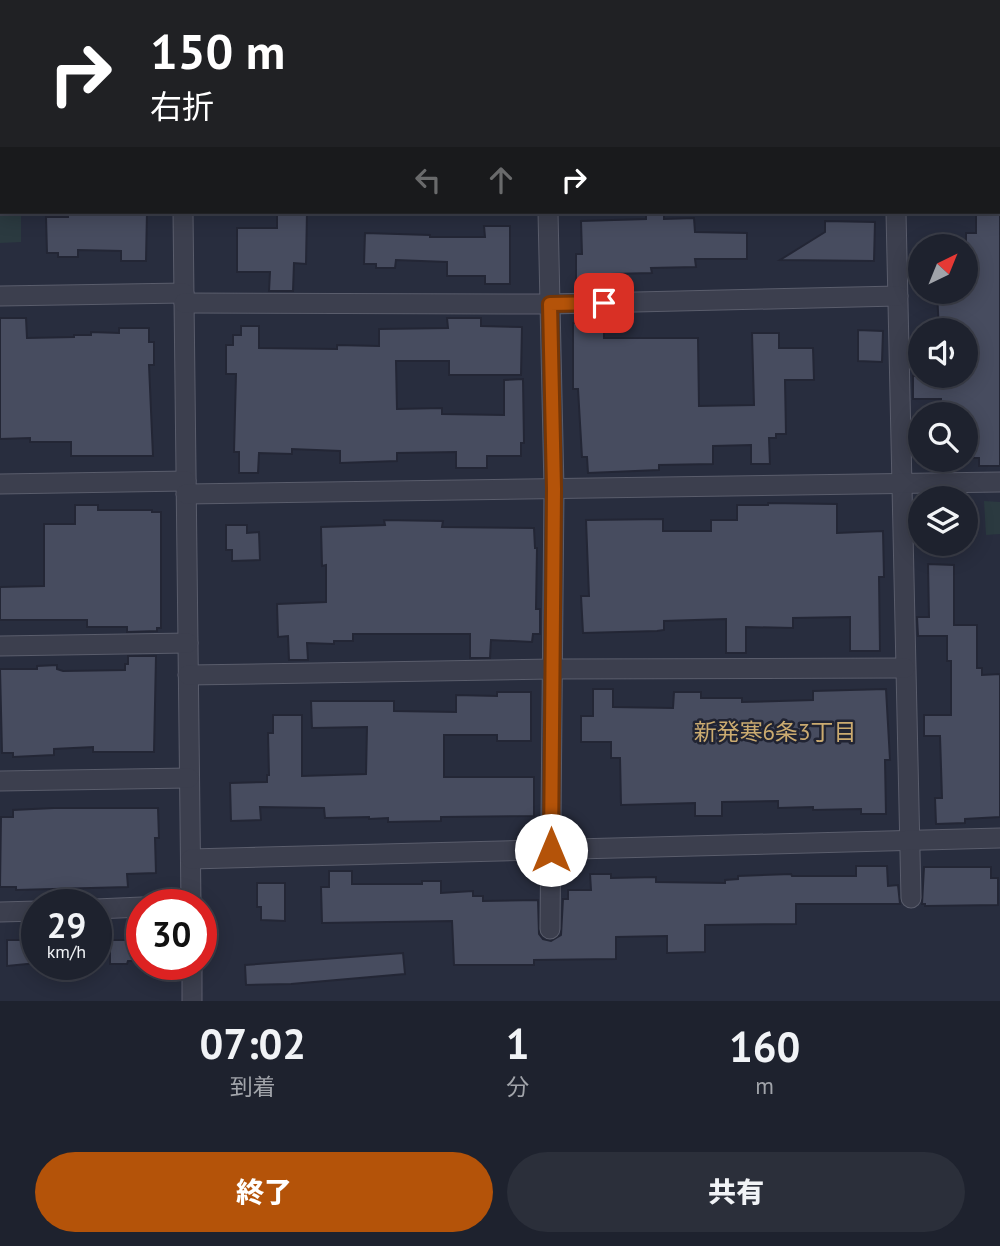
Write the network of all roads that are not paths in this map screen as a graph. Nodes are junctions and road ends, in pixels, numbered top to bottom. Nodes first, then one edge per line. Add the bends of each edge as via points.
1 (183, 214) edge
2 (548, 214) edge
3 (896, 214) edge
4 (0, 296) edge
5 (898, 296) junction
6 (184, 298) junction
7 (550, 304) junction
8 (1000, 482) edge
9 (0, 484) edge
10 (901, 484) junction
11 (186, 487) junction
12 (554, 489) junction
13 (188, 643) junction
14 (0, 646) edge
15 (905, 668) junction
16 (553, 669) junction
17 (188, 675) junction
18 (189, 778) junction
19 (0, 781) edge
20 (1000, 838) edge
21 (908, 840) junction
22 (551, 850) junction
23 (191, 859) junction
24 (191, 889) edge
25 (911, 898) dead end
26 (21, 911) edge
27 (0, 912) edge
28 (550, 929) dead end
29 (192, 980) edge
30 (192, 1001) edge

1 - 6 street
2 - 7 street
3 - 5 street
4 - 6 street
5 - 7 street
5 - 10 street
6 - 7 street
6 - 11 street
7 - 12 street
8 - 10 street
9 - 11 street
10 - 12 street
10 - 15 street
11 - 12 street
11 - 13 street
12 - 16 street
13 - 14 street
13 - 17 street
15 - 16 street
15 - 21 street
16 - 17 street
16 - 22 street
17 - 18 street
18 - 19 street
18 - 23 street
20 - 21 street
21 - 22 street
21 - 25 street
22 - 23 street
22 - 28 street
23 - 24 street
26 - 27 street
29 - 30 street

